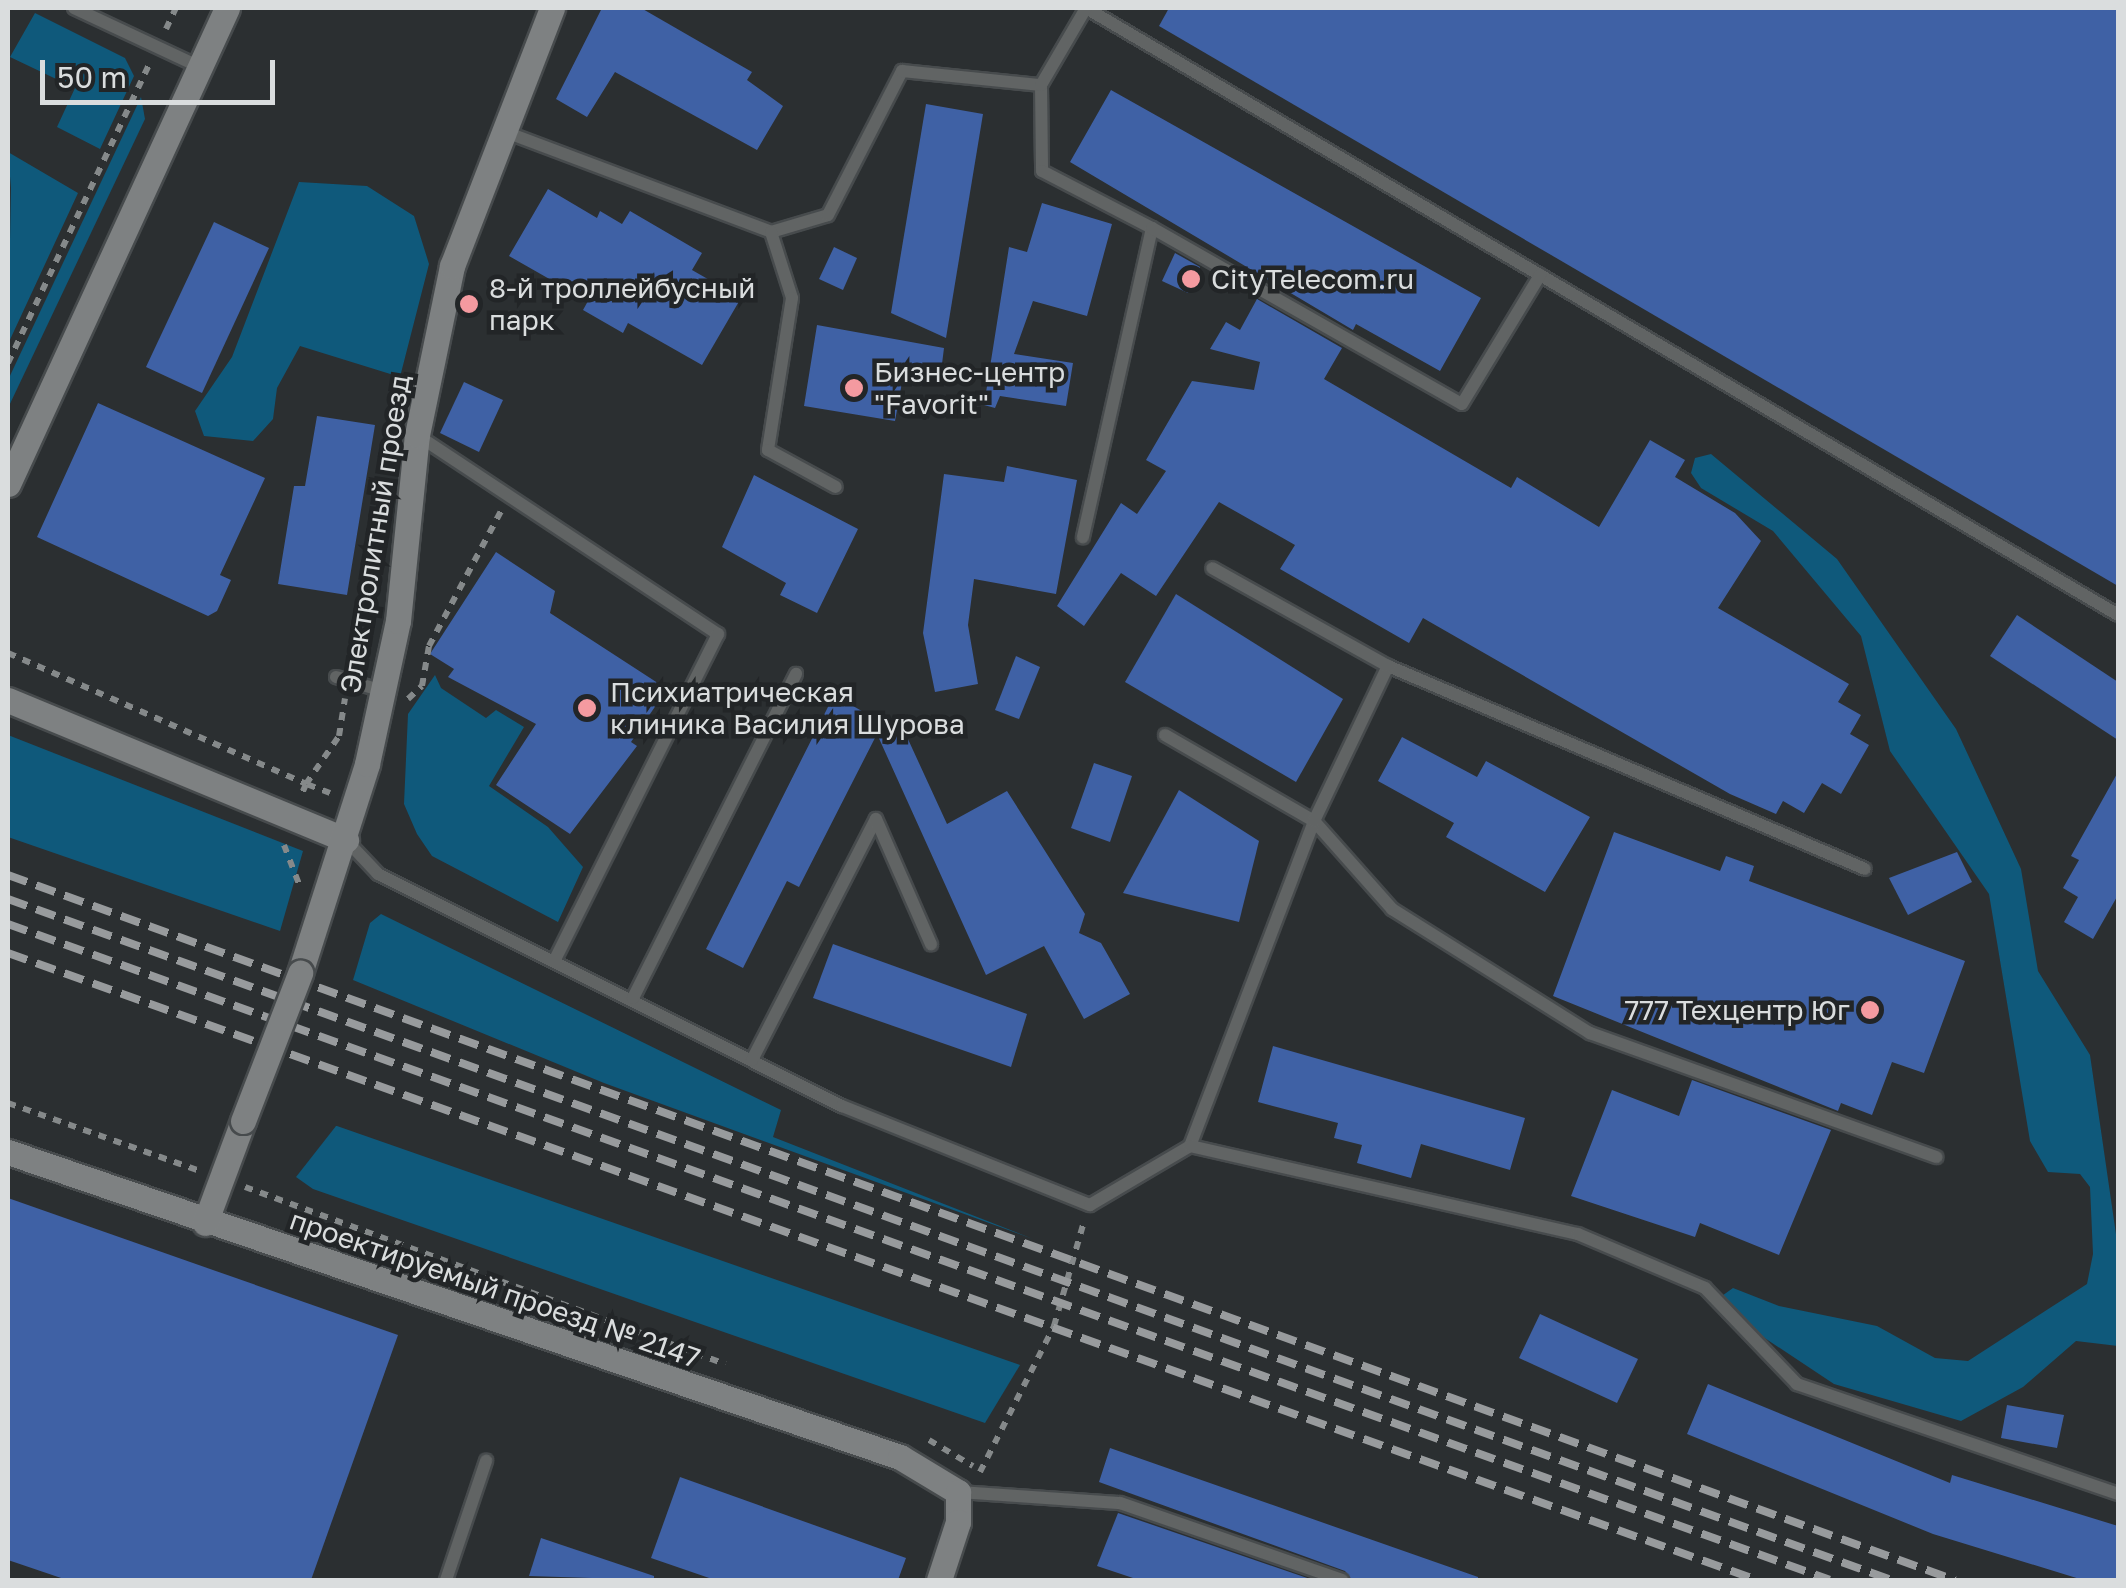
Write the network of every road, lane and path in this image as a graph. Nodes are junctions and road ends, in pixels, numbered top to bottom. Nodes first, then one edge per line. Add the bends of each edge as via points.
1 (74, 8) edge
2 (176, 8) edge
3 (227, 8) edge
4 (552, 8) edge
5 (1086, 8) edge
6 (157, 48) junction
7 (200, 67) junction
8 (1041, 84) junction
9 (501, 130) junction
10 (1152, 228) junction
11 (772, 232) junction
12 (1540, 275) junction
13 (8, 363) edge
14 (417, 434) junction
15 (8, 484) edge
16 (381, 484) dead end
17 (836, 487) dead end
18 (509, 496) junction
19 (1083, 537) dead end
20 (1212, 568) dead end
21 (2118, 615) edge
22 (8, 653) edge
23 (1388, 666) junction
24 (796, 674) dead end
25 (342, 678) junction
26 (422, 686) dead end
27 (383, 691) junction
28 (8, 700) edge
29 (1165, 735) dead end
30 (306, 784) junction
31 (292, 820) junction
32 (1314, 821) junction
33 (346, 840) junction
34 (1864, 869) dead end
35 (295, 897) dead end
36 (931, 944) dead end
37 (556, 958) junction
38 (633, 998) junction
39 (752, 1060) junction
40 (8, 1103) edge
41 (1190, 1146) junction
42 (8, 1152) edge
43 (1937, 1157) dead end
44 (222, 1179) junction
45 (1090, 1205) junction
46 (205, 1222) junction
47 (730, 1366) dead end
48 (917, 1435) dead end
49 (486, 1461) dead end
50 (958, 1492) junction
51 (2118, 1494) edge
52 (446, 1580) edge
53 (939, 1580) edge
54 (1342, 1580) edge

1 - 6 lane
2 - 6 path
3 - 7 street
4 - 9 street, Электролитный проезд
5 - 8 lane
5 - 12 lane
6 - 7 lane
6 - 13 path
7 - 15 street
8 - 10 lane via 1042,171
8 - 11 lane via 902,71 828,215
9 - 11 lane
9 - 14 street, Электролитный проезд via 452,266
10 - 12 lane via 1462,404
10 - 19 lane
11 - 17 lane via 792,298 768,450
12 - 21 lane
14 - 18 lane
14 - 27 street, Электролитный проезд
16 - 25 path
18 - 26 path via 429,646
18 - 37 lane via 718,634
20 - 23 lane
22 - 30 path
23 - 32 lane
23 - 34 lane
24 - 38 lane
25 - 27 lane
25 - 30 path via 339,736
27 - 33 street, Электролитный проезд
28 - 31 street
29 - 32 lane
30 - 31 path
31 - 33 street
31 - 35 path via 283,843 300,881
32 - 41 lane
32 - 43 lane via 1392,909 1590,1032
33 - 37 lane via 378,874
33 - 44 street, Электролитный проезд, bridge
36 - 39 lane via 876,819
37 - 38 lane
38 - 39 lane
39 - 45 lane via 842,1106
40 - 44 path
41 - 45 lane
41 - 51 lane via 1578,1234 1705,1288 1797,1384
42 - 46 street, проектируемый проезд № 2147
44 - 46 street, Электролитный проезд
44 - 47 path
45 - 48 path via 1054,1326 980,1472 954,1449
46 - 50 street, проектируемый проезд № 2147 via 900,1458
49 - 52 lane
50 - 53 street via 958,1522
50 - 54 lane via 1120,1503

